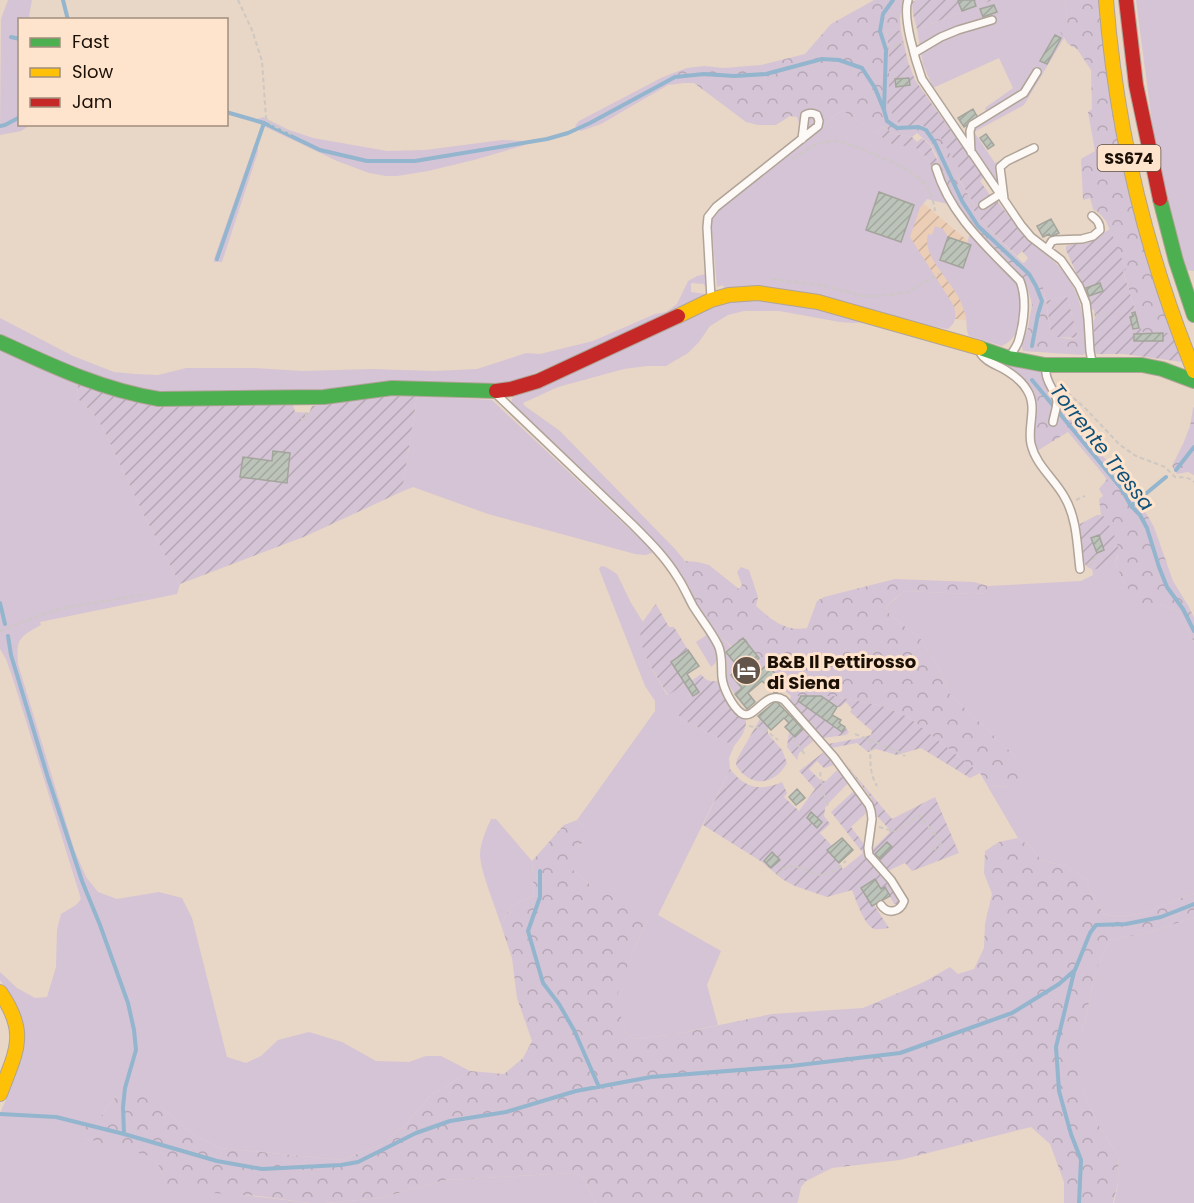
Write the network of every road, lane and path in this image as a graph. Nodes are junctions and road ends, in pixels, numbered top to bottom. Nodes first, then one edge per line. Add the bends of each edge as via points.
1 (238, 0) edge
2 (1106, 0) edge
3 (1126, 0) edge
4 (908, 1) edge
5 (992, 20) dead end
6 (914, 53) junction
7 (1037, 72) dead end
8 (291, 134) dead end
9 (802, 139) dead end
10 (1034, 148) dead end
11 (971, 152) junction
12 (785, 165) dead end
13 (936, 168) dead end
14 (1002, 198) junction
15 (983, 205) dead end
16 (935, 212) dead end
17 (1092, 216) dead end
18 (1047, 249) junction
19 (939, 274) dead end
20 (771, 279) dead end
21 (711, 300) junction
22 (1192, 311) edge
23 (0, 342) edge
24 (979, 349) junction
25 (1009, 358) junction
26 (1092, 364) junction
27 (1194, 371) edge
28 (1046, 373) joint
29 (1194, 381) edge
30 (493, 392) junction
31 (1053, 419) dead end
32 (1194, 482) edge
33 (1080, 569) dead end
34 (147, 594) dead end
35 (0, 631) edge
36 (749, 726) dead end
37 (855, 734) dead end
38 (793, 738) dead end
39 (870, 739) junction
40 (778, 740) dead end
41 (806, 756) dead end
42 (905, 756) dead end
43 (820, 772) dead end
44 (877, 786) dead end
45 (829, 808) dead end
46 (871, 825) junction
47 (929, 847) dead end
48 (846, 861) dead end
49 (777, 875) dead end
50 (881, 905) dead end
51 (0, 992) edge
52 (0, 1094) edge

1 - 8 path via 262,61 266,118
2 - 27 main road, SS674 via 1122,128 1148,239
3 - 22 main road, SS674 via 1142,120 1162,209
4 - 6 lane via 906,15
5 - 6 lane via 949,33
6 - 11 lane via 922,79
7 - 11 lane via 1024,93 972,125
9 - 21 lane via 708,217
10 - 14 lane via 1000,167
11 - 14 lane
12 - 16 path via 824,142 838,141 909,171 927,186
13 - 25 lane via 955,210 1023,288 1025,304 1019,340
14 - 15 lane
14 - 18 lane via 1031,237
17 - 18 lane via 1100,225 1093,236 1052,241
18 - 26 lane via 1068,269 1086,303
19 - 20 path via 908,292 881,296
21 - 24 main road via 758,293 818,302
21 - 30 main road via 538,381
23 - 30 main road via 72,376 159,399 313,398 392,388
24 - 25 main road
24 - 33 lane via 985,359 1021,383 1031,398 1032,448 1070,508
25 - 26 main road via 1045,365
26 - 29 main road via 1142,365
28 - 31 lane via 1056,397
28 - 32 path via 1120,445 1136,456 1166,467 1175,477
30 - 46 lane via 633,525 678,576 719,646 722,680 741,713 750,714 770,698 784,700 864,796 871,811
34 - 35 path via 64,608
36 - 40 path via 764,729
37 - 39 path
38 - 41 path
39 - 42 path
39 - 44 path via 869,764
43 - 45 path
46 - 47 path via 896,832 919,815 941,842 938,848
46 - 50 lane via 869,855 903,899 895,911
48 - 49 path via 836,870 816,876 793,866
51 - 52 main road via 15,1018 18,1040

